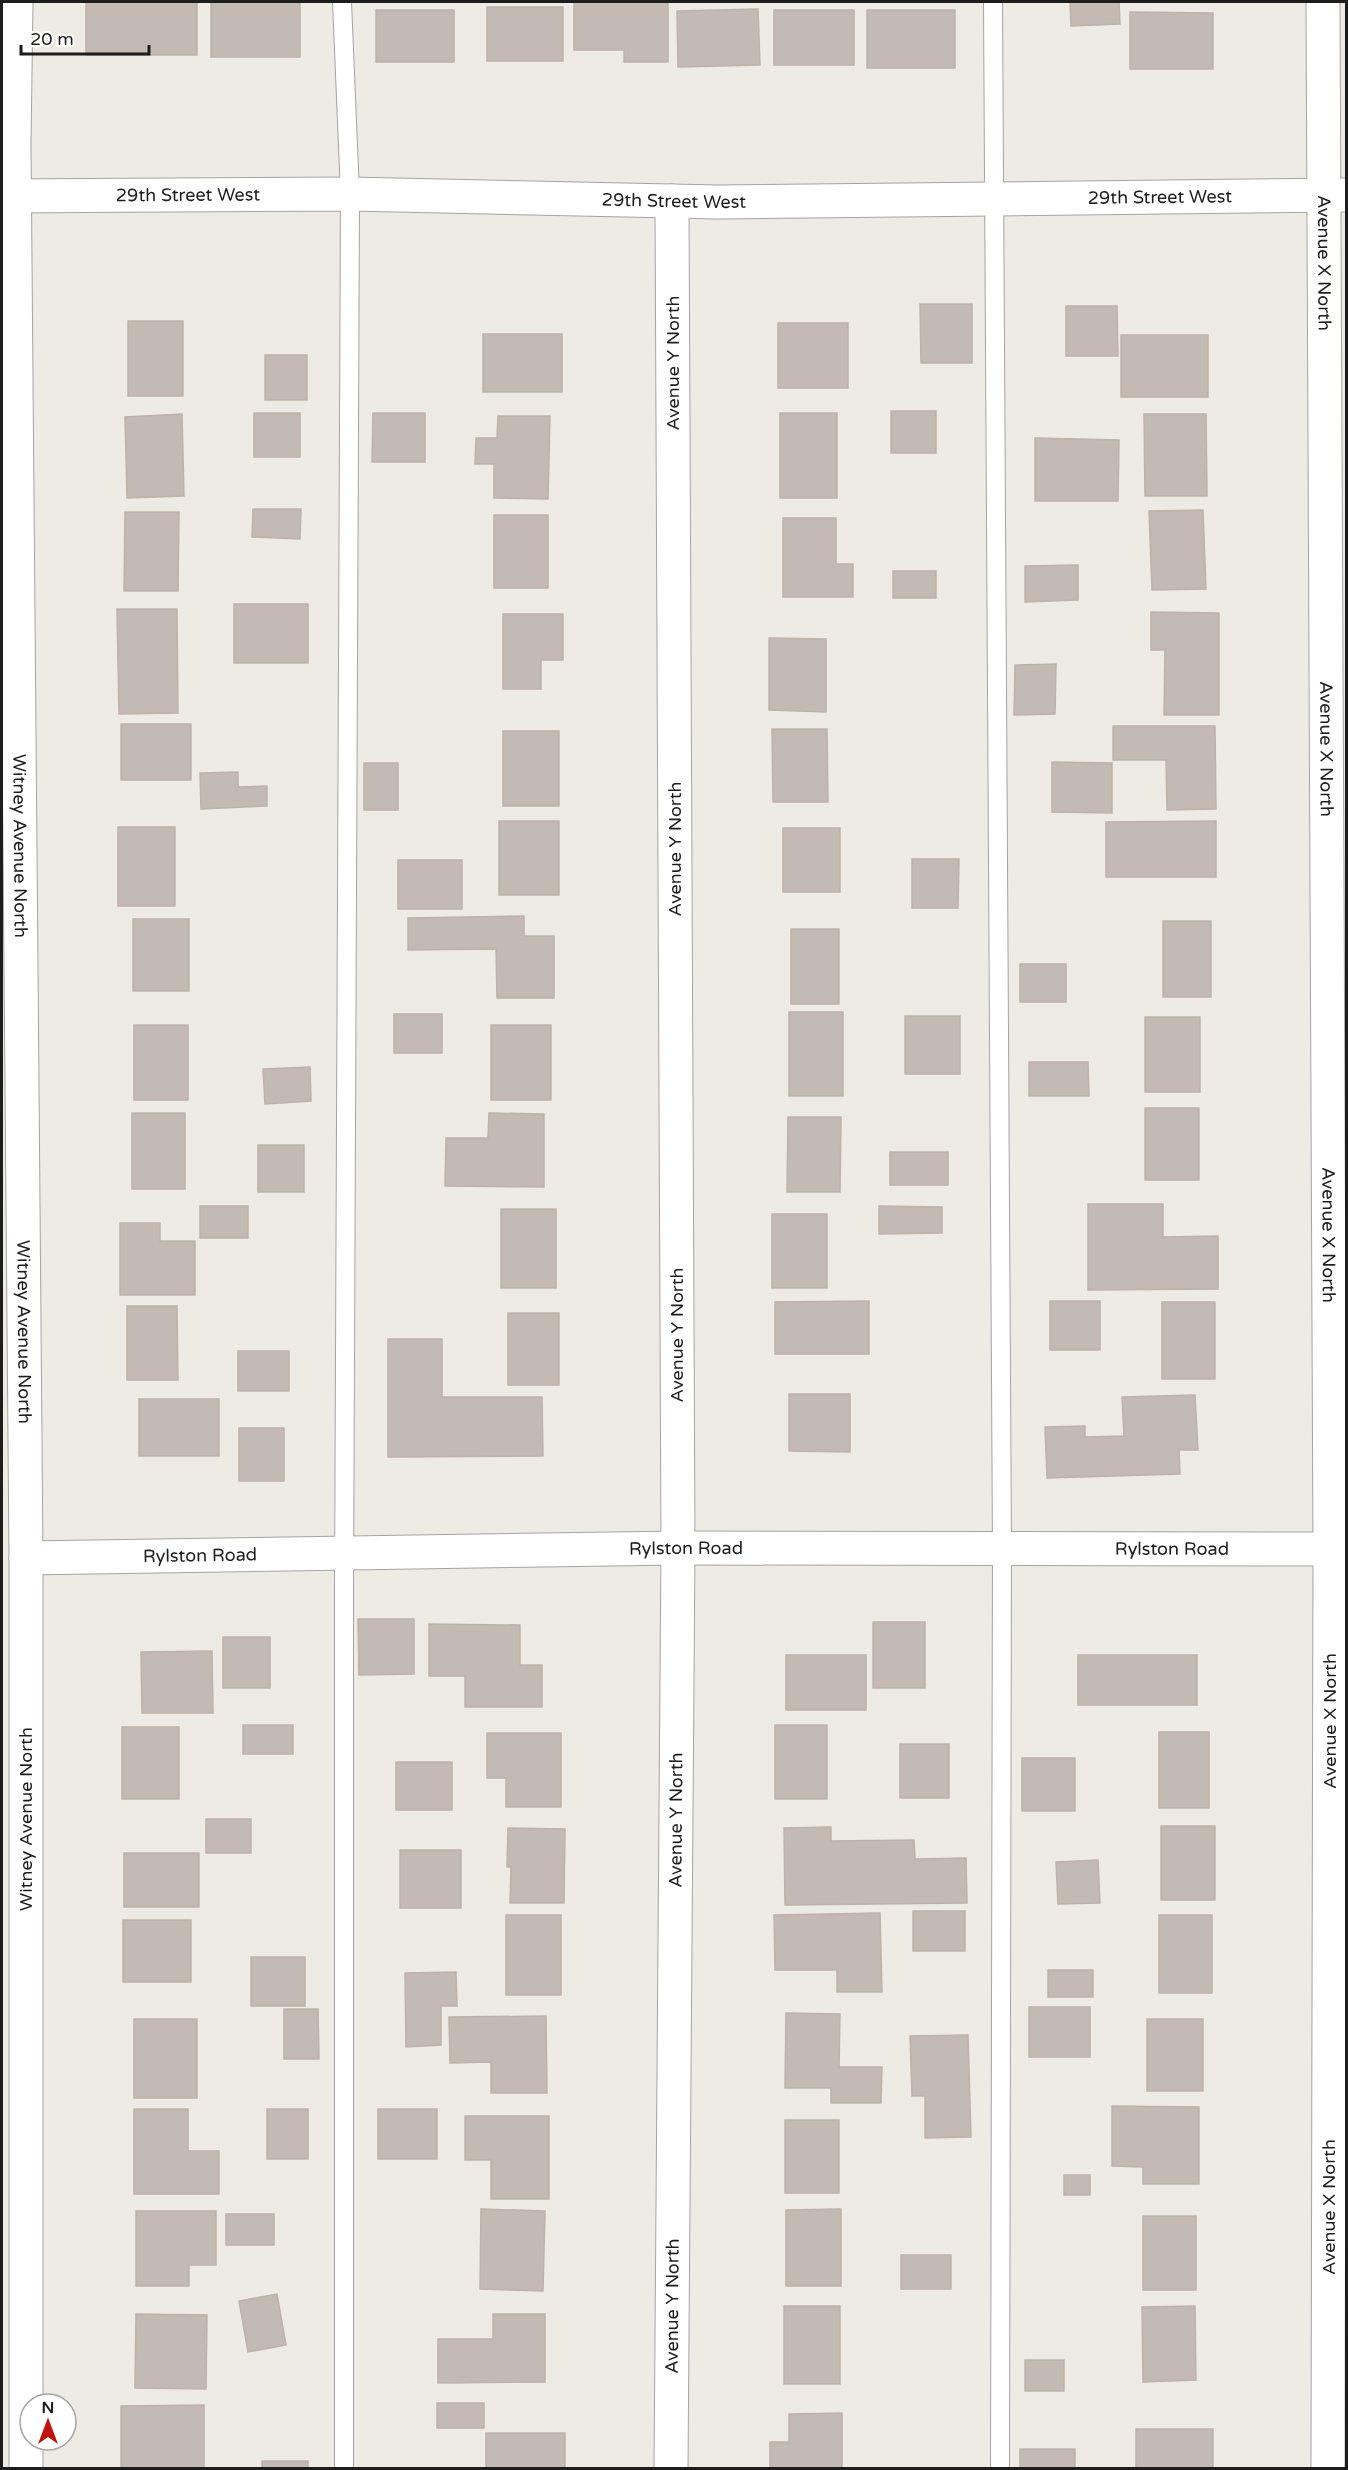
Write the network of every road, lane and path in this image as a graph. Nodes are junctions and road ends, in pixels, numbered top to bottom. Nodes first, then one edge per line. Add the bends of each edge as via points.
1 (16, 2) edge
2 (342, 2) edge
3 (993, 2) edge
4 (1323, 2) edge
5 (350, 194) junction
6 (1335, 195) edge
7 (8, 197) edge
8 (672, 201) junction
9 (994, 201) junction
10 (678, 1548) junction
11 (1002, 1549) junction
12 (1338, 1549) edge
13 (344, 1552) junction
14 (26, 1558) junction
15 (26, 2469) edge
16 (344, 2469) edge
17 (671, 2469) edge
18 (1000, 2469) edge
19 (1328, 2469) edge

1 - 7 street, Witney Avenue North
2 - 5 lane
3 - 9 lane
4 - 6 street, Avenue X North
5 - 7 street, 29th Street West
5 - 8 street, 29th Street West
5 - 13 lane
6 - 9 street, 29th Street West
6 - 12 street, Avenue X North
7 - 14 street, Witney Avenue North
8 - 9 street, 29th Street West
8 - 10 street, Avenue Y North
9 - 11 lane
10 - 11 street, Rylston Road
10 - 13 street, Rylston Road
10 - 17 street, Avenue Y North
11 - 12 street, Rylston Road
11 - 18 lane
12 - 19 street, Avenue X North
13 - 14 street, Rylston Road
13 - 16 lane
14 - 15 street, Witney Avenue North

